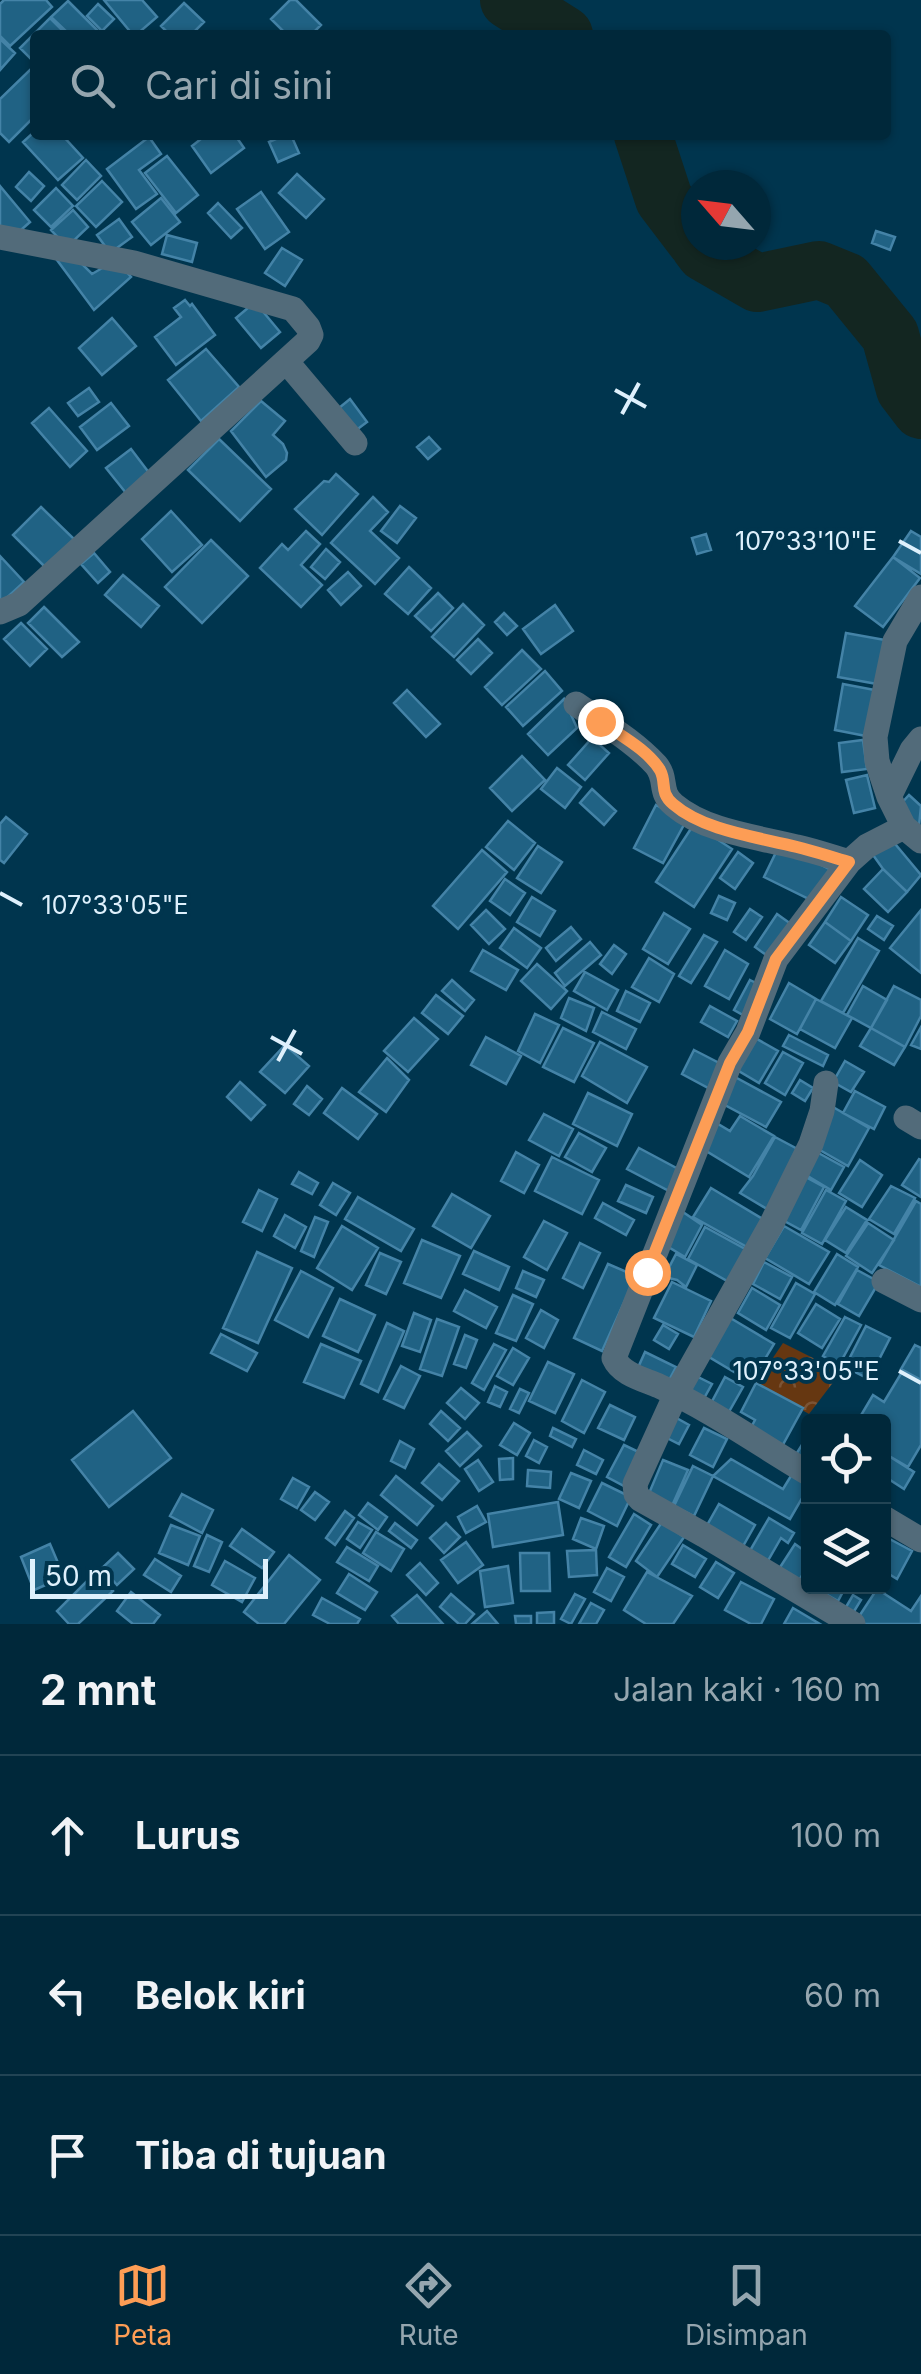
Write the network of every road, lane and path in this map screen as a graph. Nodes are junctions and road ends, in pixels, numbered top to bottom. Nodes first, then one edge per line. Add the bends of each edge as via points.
1 (0, 237) edge
2 (286, 361) junction
3 (355, 443) dead end
4 (921, 597) edge
5 (0, 612) edge
6 (576, 704) dead end
7 (921, 739) edge
8 (890, 797) junction
9 (912, 834) edge
10 (849, 862) junction
11 (826, 1083) dead end
12 (884, 1281) dead end
13 (921, 1300) edge
14 (676, 1394) junction
15 (801, 1469) edge
16 (891, 1522) edge
17 (921, 1540) edge
18 (853, 1624) edge

1 - 2 street via 134,263 293,309 310,335
2 - 3 street
2 - 5 street via 19,604
4 - 8 street via 896,641 874,737
6 - 10 street via 646,755 662,773 663,793 698,819
7 - 8 street
8 - 9 street
9 - 10 street via 882,837
10 - 14 street via 769,972 614,1358 625,1371
11 - 14 street via 811,1144
12 - 13 street
14 - 15 street
14 - 18 street via 635,1484 640,1500
16 - 17 street

